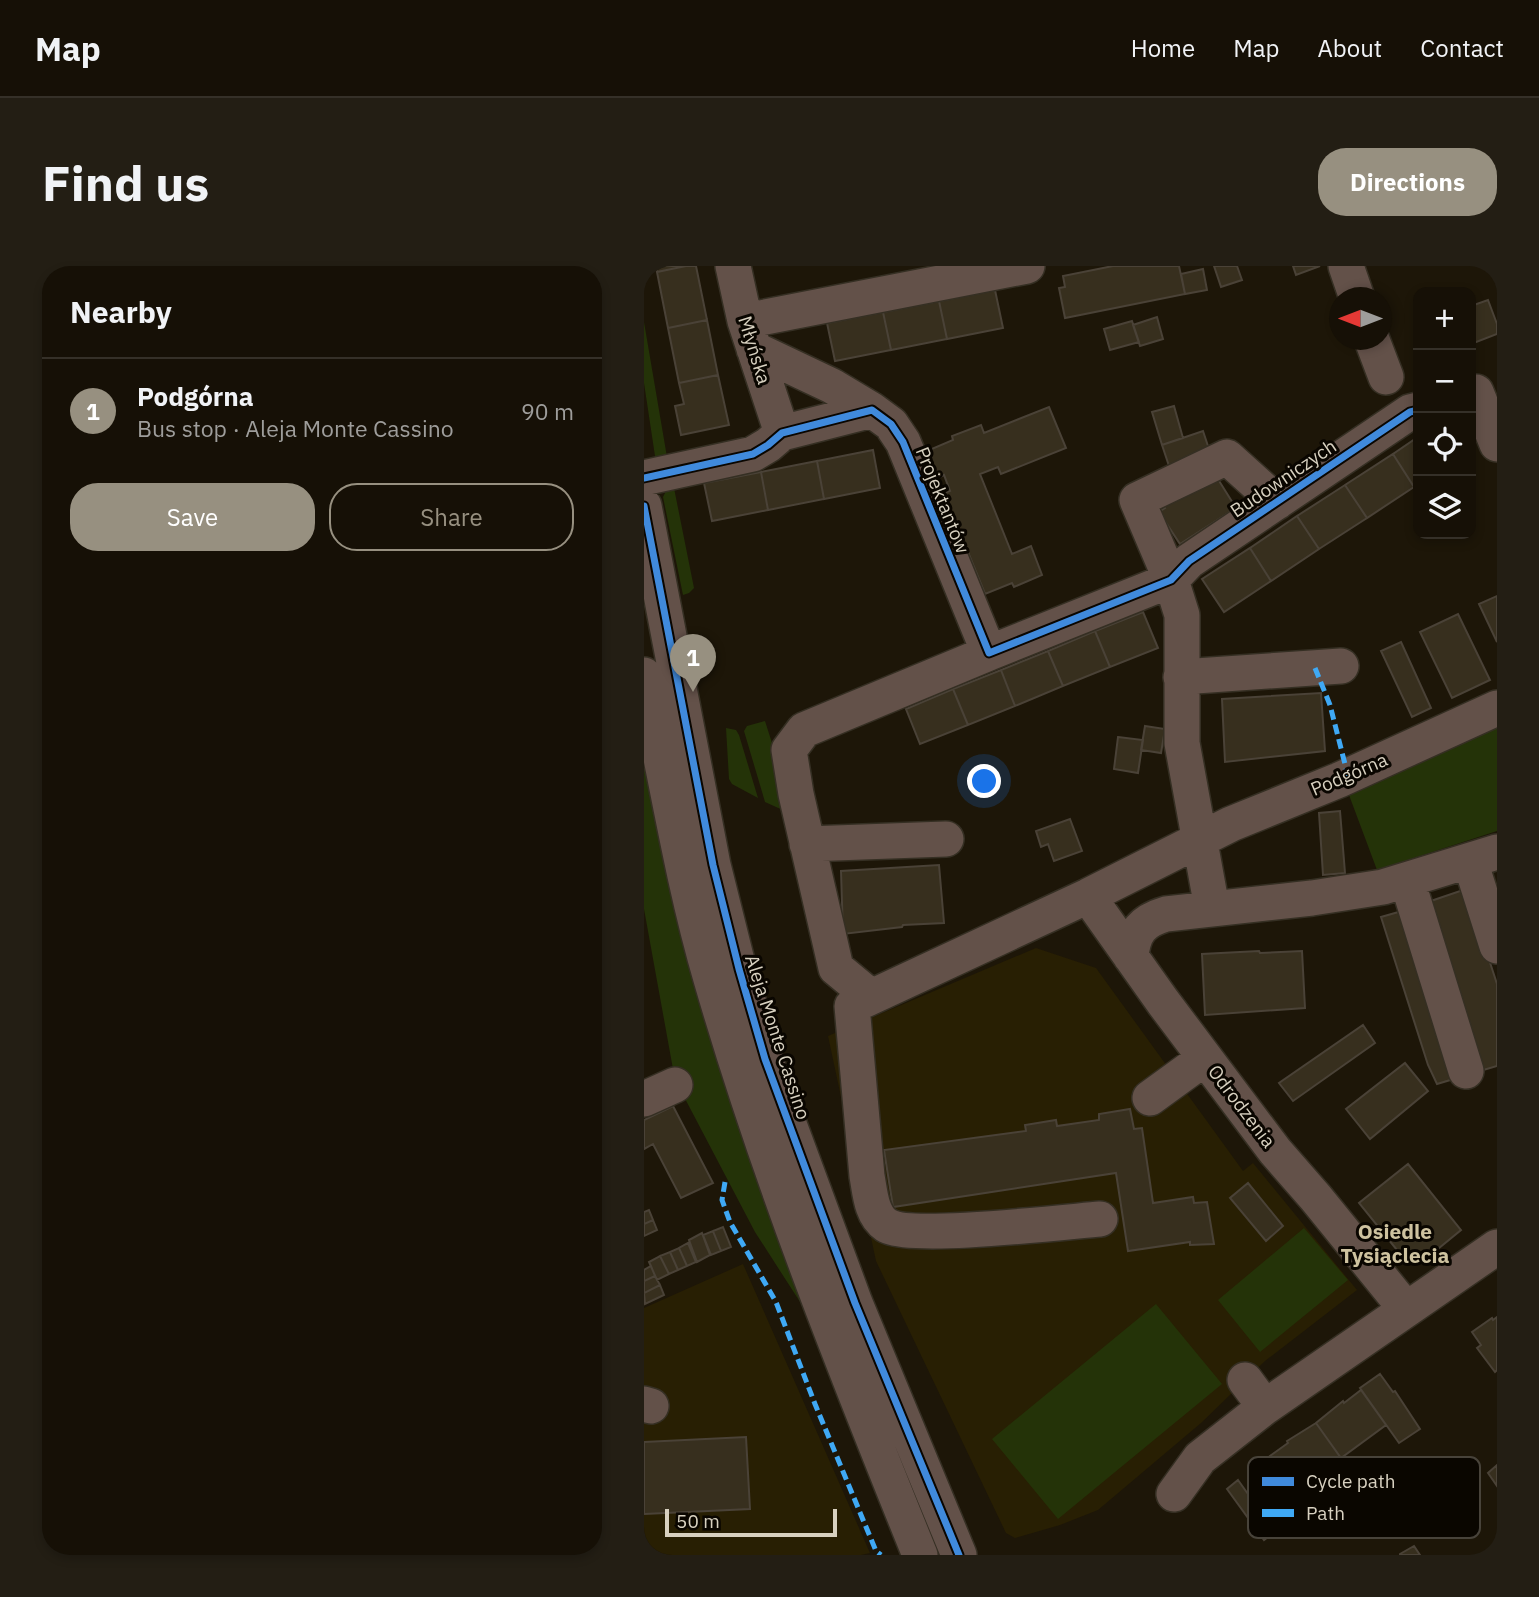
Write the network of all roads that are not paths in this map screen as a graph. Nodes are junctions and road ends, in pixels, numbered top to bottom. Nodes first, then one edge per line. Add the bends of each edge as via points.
1 (733, 266) edge
2 (1027, 266) edge
3 (1346, 266) edge
4 (1353, 287) edge
5 (749, 335) junction
6 (1376, 350) edge
7 (1386, 377) dead end
8 (1481, 390) edge
9 (872, 410) junction
10 (1413, 411) edge
11 (782, 433) junction
12 (1497, 444) edge
13 (644, 478) edge
14 (1277, 502) junction
15 (644, 506) edge
16 (1171, 580) junction
17 (989, 653) junction
18 (1341, 666) dead end
19 (644, 675) edge
20 (1181, 677) junction
21 (1497, 708) edge
22 (946, 839) dead end
23 (1200, 839) junction
24 (807, 844) junction
25 (1483, 856) edge
26 (1407, 880) junction
27 (1088, 895) junction
28 (1212, 908) junction
29 (1497, 946) edge
30 (1131, 957) junction
31 (861, 1002) junction
32 (1205, 1058) junction
33 (1466, 1071) dead end
34 (675, 1085) dead end
35 (1150, 1098) dead end
36 (644, 1099) edge
37 (1100, 1219) dead end
38 (1497, 1247) edge
39 (1406, 1309) junction
40 (1174, 1494) dead end
41 (920, 1555) edge
42 (959, 1555) edge

1 - 5 street, Młyńska
2 - 5 street
3 - 4 street
5 - 9 street, Projektantów
5 - 11 street, Młyńska
6 - 7 street
8 - 12 street
9 - 11 street
9 - 17 street, Projektantów via 891,424 902,442
10 - 14 street, Budowniczych
11 - 13 street via 753,454
14 - 16 street, Budowniczych via 1189,561
14 - 16 street via 1227,457 1138,500
15 - 42 street, Aleja Monte Cassino via 713,865 765,1059 855,1303
16 - 17 street
16 - 20 street via 1182,615
17 - 24 street via 804,730 789,750
18 - 20 street
19 - 41 street via 710,976 739,1069 785,1210
20 - 23 street via 1182,743
21 - 23 street, Podgórna
22 - 24 street
23 - 27 street, Podgórna
23 - 28 street
24 - 31 street via 836,968
25 - 26 street
25 - 29 street
26 - 28 street via 1347,894
26 - 33 street
27 - 30 street, Odrodzenia
27 - 31 street, Podgórna
28 - 30 street via 1150,919 1136,936
30 - 32 street, Odrodzenia
31 - 37 street via 867,1176 872,1204 885,1224 909,1231 942,1231
32 - 35 street
32 - 39 street, Odrodzenia
34 - 36 street
38 - 39 street
39 - 40 street via 1255,1394

